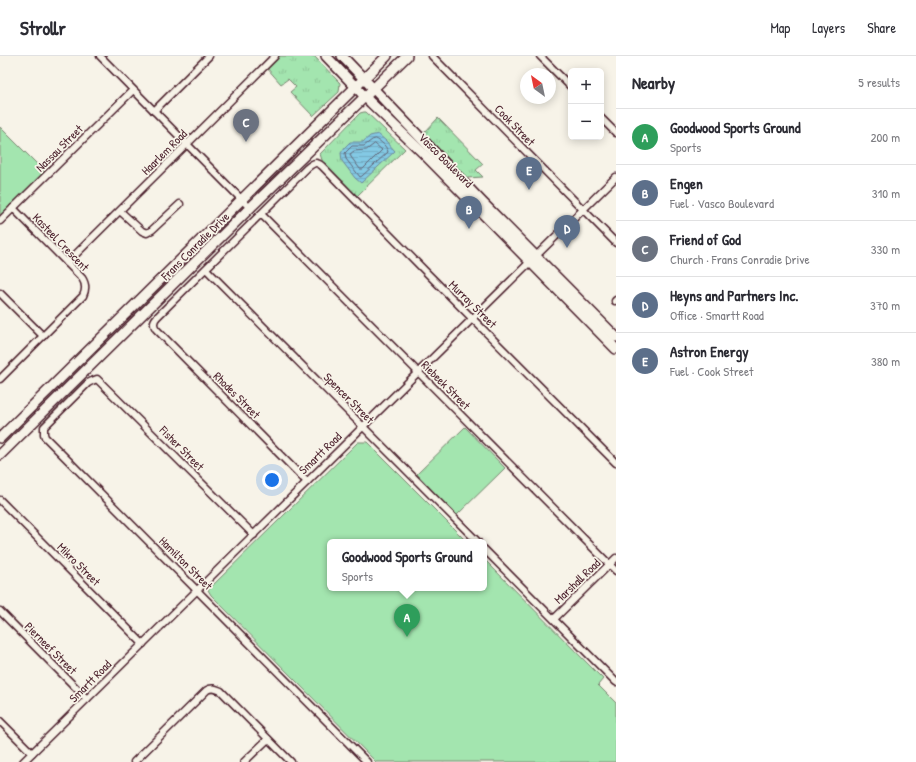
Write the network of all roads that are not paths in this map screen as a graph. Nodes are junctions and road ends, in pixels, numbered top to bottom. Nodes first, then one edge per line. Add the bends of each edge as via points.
1 (100, 56) edge
2 (209, 56) edge
3 (275, 56) edge
4 (326, 56) edge
5 (342, 56) edge
6 (387, 56) edge
7 (407, 56) edge
8 (432, 56) edge
9 (540, 56) edge
10 (365, 79) junction
11 (568, 84) edge
12 (356, 87) junction
13 (374, 88) junction
14 (133, 90) junction
15 (365, 96) junction
16 (154, 111) junction
17 (604, 121) edge
18 (616, 133) edge
19 (187, 144) junction
20 (616, 177) edge
21 (242, 200) junction
22 (180, 204) dead end
23 (13, 208) junction
24 (250, 208) junction
25 (583, 210) junction
26 (120, 211) junction
27 (261, 214) junction
28 (0, 221) edge
29 (616, 243) edge
30 (533, 259) junction
31 (67, 263) junction
32 (206, 268) junction
33 (0, 293) edge
34 (473, 319) junction
35 (43, 336) junction
36 (616, 337) edge
37 (616, 349) edge
38 (418, 372) junction
39 (0, 379) edge
40 (95, 380) joint
41 (363, 427) junction
42 (0, 438) edge
43 (0, 455) edge
44 (616, 463) edge
45 (307, 482) junction
46 (0, 500) edge
47 (254, 535) junction
48 (475, 539) edge
49 (487, 551) edge
50 (616, 558) edge
51 (610, 564) junction
52 (616, 571) edge
53 (197, 591) junction
54 (0, 611) edge
55 (554, 619) junction
56 (142, 644) junction
57 (616, 682) edge
58 (87, 699) junction
59 (0, 721) edge
60 (268, 738) junction
61 (32, 753) junction
62 (23, 762) edge
63 (134, 762) edge
64 (244, 762) edge
65 (291, 762) edge
66 (367, 762) edge

1 - 14 street
2 - 16 street
3 - 19 street, Haarlem Road
4 - 12 main road, Vasco Boulevard
5 - 10 main road, Vasco Boulevard
6 - 10 main road, Frans Conradie Drive
7 - 13 main road, Frans Conradie Drive
8 - 25 street, Cook Street
9 - 11 street
10 - 12 main road, Frans Conradie Drive
10 - 13 main road, Vasco Boulevard
12 - 15 main road, Vasco Boulevard
12 - 21 main road, Frans Conradie Drive
13 - 15 main road, Frans Conradie Drive
13 - 30 main road, Vasco Boulevard
14 - 16 street
14 - 23 street, Nassau Street
15 - 24 main road, Frans Conradie Drive
15 - 30 main road, Vasco Boulevard
16 - 19 street
17 - 18 street
19 - 21 street
19 - 26 street, Haarlem Road
20 - 25 street, Smartt Road
21 - 24 street
21 - 42 main road, Frans Conradie Drive
22 - 26 street via 147,232 142,231
23 - 28 street, Nassau Street
23 - 31 street, Kasteel Crescent
24 - 43 main road, Frans Conradie Drive
25 - 29 street, Cook Street
25 - 30 street, Smartt Road
26 - 31 street, Haarlem Road
27 - 32 street
27 - 34 street, Murray Street via 308,168 315,162 319,163
27 - 38 street, Riebeek Street
30 - 34 street, Smartt Road
30 - 36 main road, Vasco Boulevard
30 - 37 main road, Vasco Boulevard
31 - 35 street, Kasteel Crescent via 84,281 86,288 83,296
32 - 41 street, Spencer Street
32 - 45 street, Rhodes Street via 157,317 154,325
33 - 35 street
34 - 38 street, Smartt Road
34 - 44 street, Murray Street
35 - 39 street, Kasteel Crescent
38 - 41 street, Smartt Road
38 - 51 street, Riebeek Street
40 - 47 street, Fisher Street via 100,381
40 - 53 street, Hamilton Street via 44,427 45,437
41 - 45 street, Smartt Road
41 - 48 street, Spencer Street
45 - 47 street, Smartt Road
46 - 56 street, Mikro Street
47 - 53 street, Smartt Road
49 - 55 street
50 - 51 street, Marshall Road
51 - 52 street, Riebeek Street
51 - 55 street, Marshall Road
53 - 56 street, Smartt Road
53 - 66 street, Hamilton Street
54 - 58 street, Pierneef Street
55 - 57 street
56 - 58 street, Smartt Road
58 - 61 street, Smartt Road
59 - 61 street
60 - 63 street via 221,691 210,688
60 - 64 street
60 - 65 street
61 - 62 street, Smartt Road

